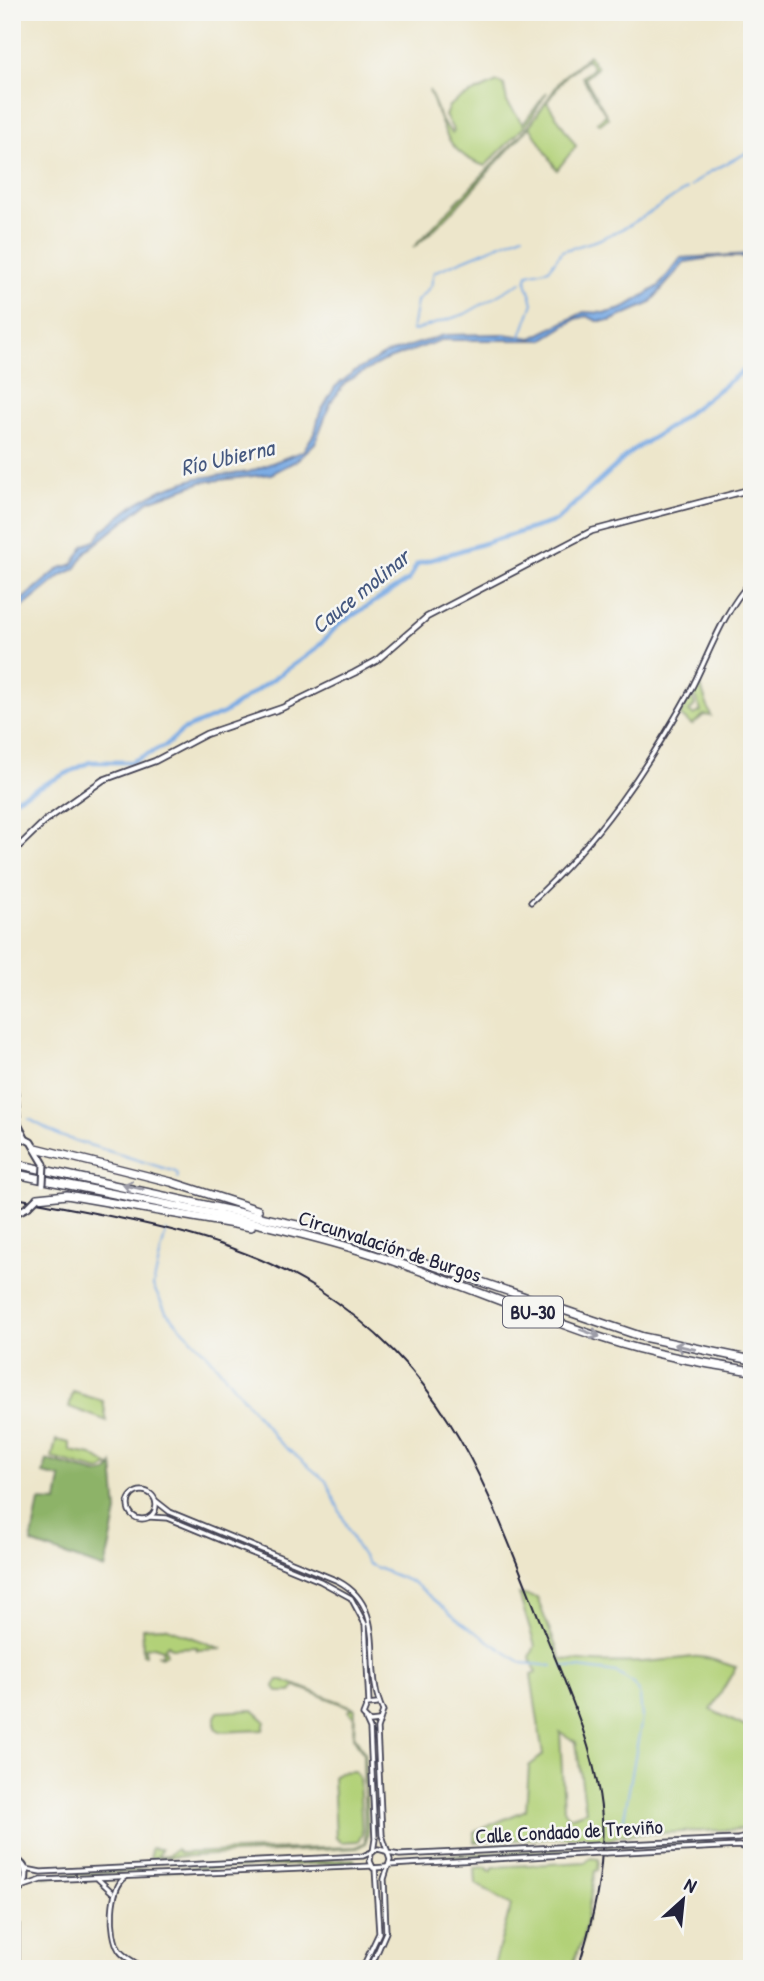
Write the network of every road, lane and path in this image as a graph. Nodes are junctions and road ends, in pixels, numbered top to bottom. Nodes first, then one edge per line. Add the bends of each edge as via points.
1 (752, 489) edge
2 (752, 580) edge
3 (12, 853) edge
4 (530, 902) dead end
5 (12, 1065) edge
6 (18, 1107) junction
7 (12, 1119) edge
8 (12, 1132) edge
9 (25, 1138) junction
10 (36, 1148) junction
11 (12, 1163) edge
12 (12, 1173) edge
13 (37, 1198) junction
14 (12, 1215) edge
15 (343, 1235) junction
16 (317, 1239) junction
17 (752, 1360) edge
18 (752, 1371) edge
19 (156, 1501) junction
20 (150, 1517) junction
21 (369, 1704) junction
22 (381, 1707) junction
23 (366, 1720) junction
24 (380, 1720) junction
25 (752, 1835) edge
26 (752, 1849) edge
27 (387, 1852) junction
28 (372, 1853) junction
29 (14, 1857) edge
30 (388, 1866) junction
31 (24, 1867) junction
32 (373, 1867) junction
33 (128, 1876) junction
34 (93, 1877) junction
35 (16, 1892) edge
36 (113, 1894) junction
37 (752, 1944) edge
38 (16, 1969) edge
39 (147, 1969) edge
40 (362, 1969) edge
41 (370, 1969) edge
42 (746, 1969) edge

1 - 3 street via 618,522 582,536 427,617 383,656 355,673 282,708 206,734 155,761 103,780 45,821
2 - 4 street via 730,607 691,689 631,788 565,871
5 - 6 main road
6 - 7 main road
6 - 9 main road via 18,1124
8 - 9 main road
9 - 10 main road
10 - 13 main road, bridge via 44,1164
10 - 15 highway via 171,1182
15 -> 11 highway, Circunvalación de Burgos / BU-30
12 - 16 highway, Circunvalación de Burgos / BU-30
13 - 14 main road, bridge
13 - 16 highway via 67,1195
17 -> 15 highway, Circunvalación de Burgos / BU-30 via 643,1337
16 -> 18 highway, Circunvalación de Burgos / BU-30 via 447,1280 604,1338
19 - 20 street
19 - 20 street via 143,1490 129,1499 132,1514 139,1519
19 - 22 street via 170,1512 352,1590 371,1622 376,1698
20 - 21 street via 167,1518 345,1593 364,1620
21 - 22 street
21 - 23 street via 363,1712
22 - 24 street
23 - 24 street
23 - 28 street via 371,1737 376,1839
24 - 27 street via 381,1823
25 - 27 street, Calle Condado de Treviño, bridge
26 - 30 street, Calle Condado de Treviño, bridge via 739,1846
27 - 28 street
27 - 30 street
28 - 31 street via 41,1872
28 - 32 street
29 - 31 main road
30 - 32 street via 381,1870
30 - 41 street via 386,1932
31 - 35 main road via 26,1881
32 - 33 street
32 - 40 street via 379,1933
33 - 34 street
33 - 36 street via 117,1883
34 - 35 street via 34,1880
34 - 36 street via 104,1881
35 - 38 main road
36 - 39 street via 118,1948
37 - 42 street

